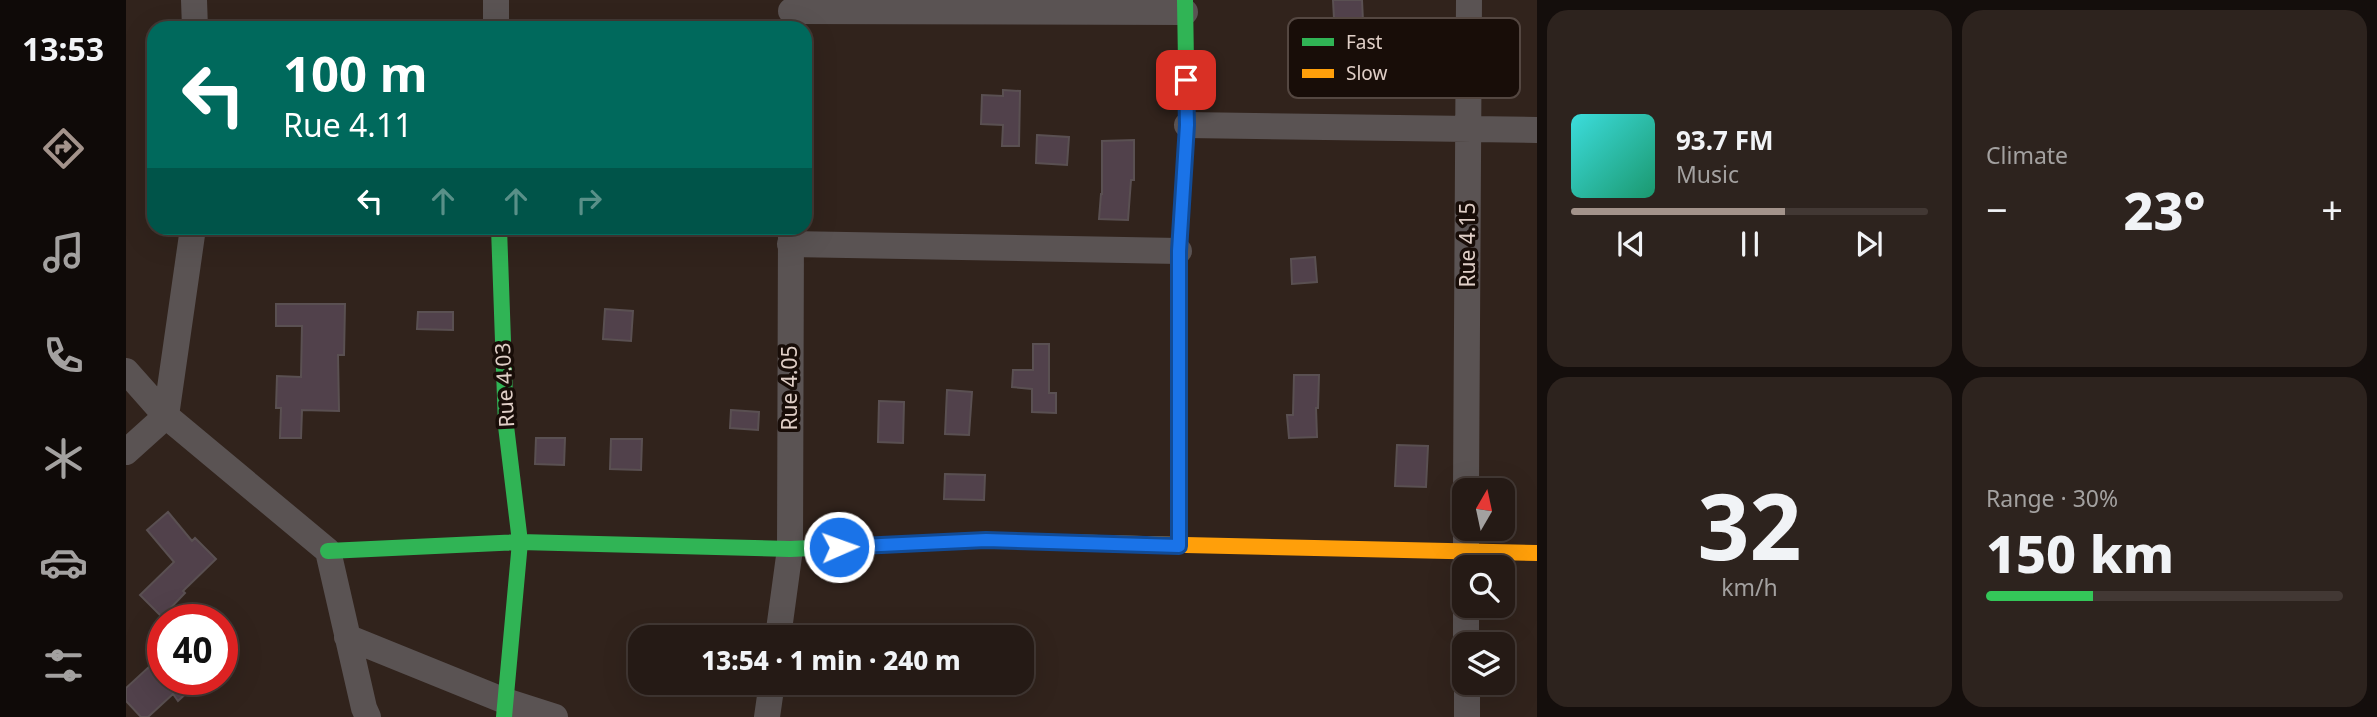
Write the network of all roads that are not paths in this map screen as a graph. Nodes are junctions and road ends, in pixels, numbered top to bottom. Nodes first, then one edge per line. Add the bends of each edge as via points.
1 (194, 0) edge
2 (496, 0) edge
3 (1469, 0) edge
4 (1185, 6) edge
5 (791, 13) edge
6 (1469, 18) edge
7 (195, 21) edge
8 (496, 21) edge
9 (1469, 98) edge
10 (1187, 125) junction
11 (1469, 129) junction
12 (1537, 130) edge
13 (191, 235) edge
14 (499, 235) edge
15 (790, 236) edge
16 (1179, 251) junction
17 (126, 371) edge
18 (166, 416) junction
19 (126, 452) edge
20 (1466, 478) edge
21 (520, 542) junction
22 (1179, 546) junction
23 (790, 549) junction
24 (1466, 550) edge
25 (328, 551) junction
26 (1537, 553) edge
27 (780, 625) edge
28 (347, 637) junction
29 (770, 695) edge
30 (1467, 695) edge
31 (504, 709) edge
32 (368, 717) edge
33 (555, 717) edge
34 (767, 717) edge
35 (1467, 717) edge

1 - 7 street
2 - 8 street
3 - 6 street, Rue 4.15
4 - 5 street
4 - 10 street
9 - 11 street, Rue 4.15
10 - 11 street
10 - 16 street
11 - 12 street
11 - 20 street, Rue 4.15
13 - 18 street
14 - 21 street, Rue 4.03 via 506,426
15 - 16 street
15 - 23 street, Rue 4.05
16 - 22 street
17 - 18 street
18 - 19 street
18 - 25 street
21 - 23 street
21 - 25 street
21 - 31 street, Rue 4.03
22 - 23 street via 986,540
22 - 24 street
23 - 27 street, Rue 4.05
24 - 26 street
25 - 28 street
28 - 31 street
28 - 32 street
29 - 34 street
30 - 35 street
31 - 33 street

